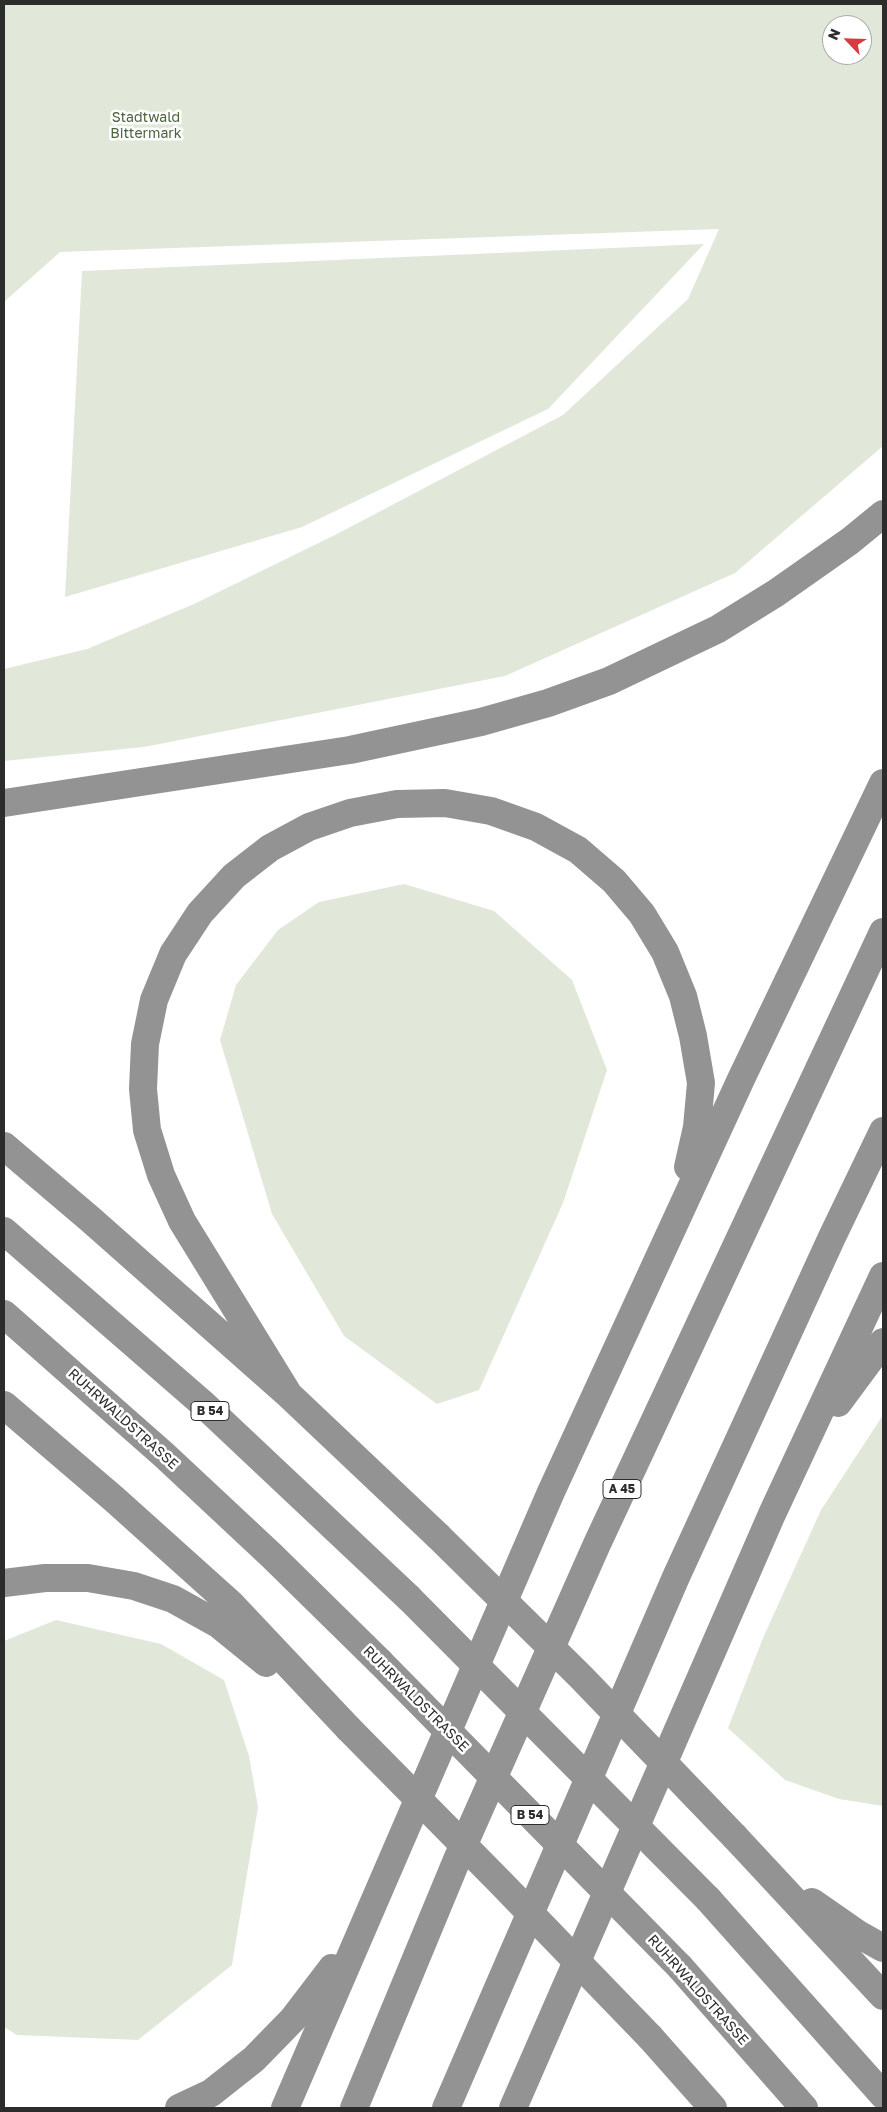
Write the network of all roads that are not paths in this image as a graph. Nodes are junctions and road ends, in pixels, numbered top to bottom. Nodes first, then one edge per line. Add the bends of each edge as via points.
1 (883, 514) edge
2 (883, 783) edge
3 (4, 803) edge
4 (883, 932) edge
5 (883, 1131) edge
6 (4, 1146) edge
7 (4, 1231) edge
8 (658, 1260) junction
9 (883, 1276) edge
10 (4, 1314) edge
11 (883, 1342) edge
12 (289, 1395) junction
13 (4, 1405) edge
14 (772, 1514) junction
15 (4, 1583) edge
16 (349, 1729) junction
17 (734, 1837) junction
18 (376, 1894) junction
19 (883, 1948) edge
20 (883, 1996) edge
21 (883, 2095) edge
22 (179, 2108) edge
23 (284, 2108) edge
24 (354, 2108) edge
25 (446, 2108) edge
26 (513, 2108) edge
27 (713, 2108) edge
28 (804, 2108) edge

1 - 3 highway via 776,593 718,629 610,681 548,703 480,722 350,750
2 - 8 highway
4 - 24 highway, A 45 via 597,1544 456,1862
5 - 25 highway via 676,1577
6 - 12 highway
7 - 21 highway, B 54, bridge via 202,1404 409,1598 708,1899
8 - 12 highway via 690,1161 701,1083 683,996 665,952 642,914 614,881 578,850 536,827 492,811 445,802 397,804 350,813 309,827 270,848 234,876 200,913 173,954 154,1000 145,1044 143,1089 147,1130 161,1175 182,1222
8 - 18 highway via 555,1484
9 - 14 highway
10 - 28 highway, RUHRWALDSTRASSE / B 54, bridge via 164,1455 380,1662 680,1967
11 - 14 highway via 840,1400
12 - 17 highway, bridge via 581,1677
13 - 16 highway via 232,1605
14 - 26 highway
15 - 16 highway via 45,1578 88,1578 134,1586 173,1599 218,1624
16 - 27 highway, bridge via 650,2037
17 - 19 highway via 804,1896
17 - 20 highway
18 - 22 highway via 340,1958 294,2019 254,2059 211,2093
18 - 23 highway

